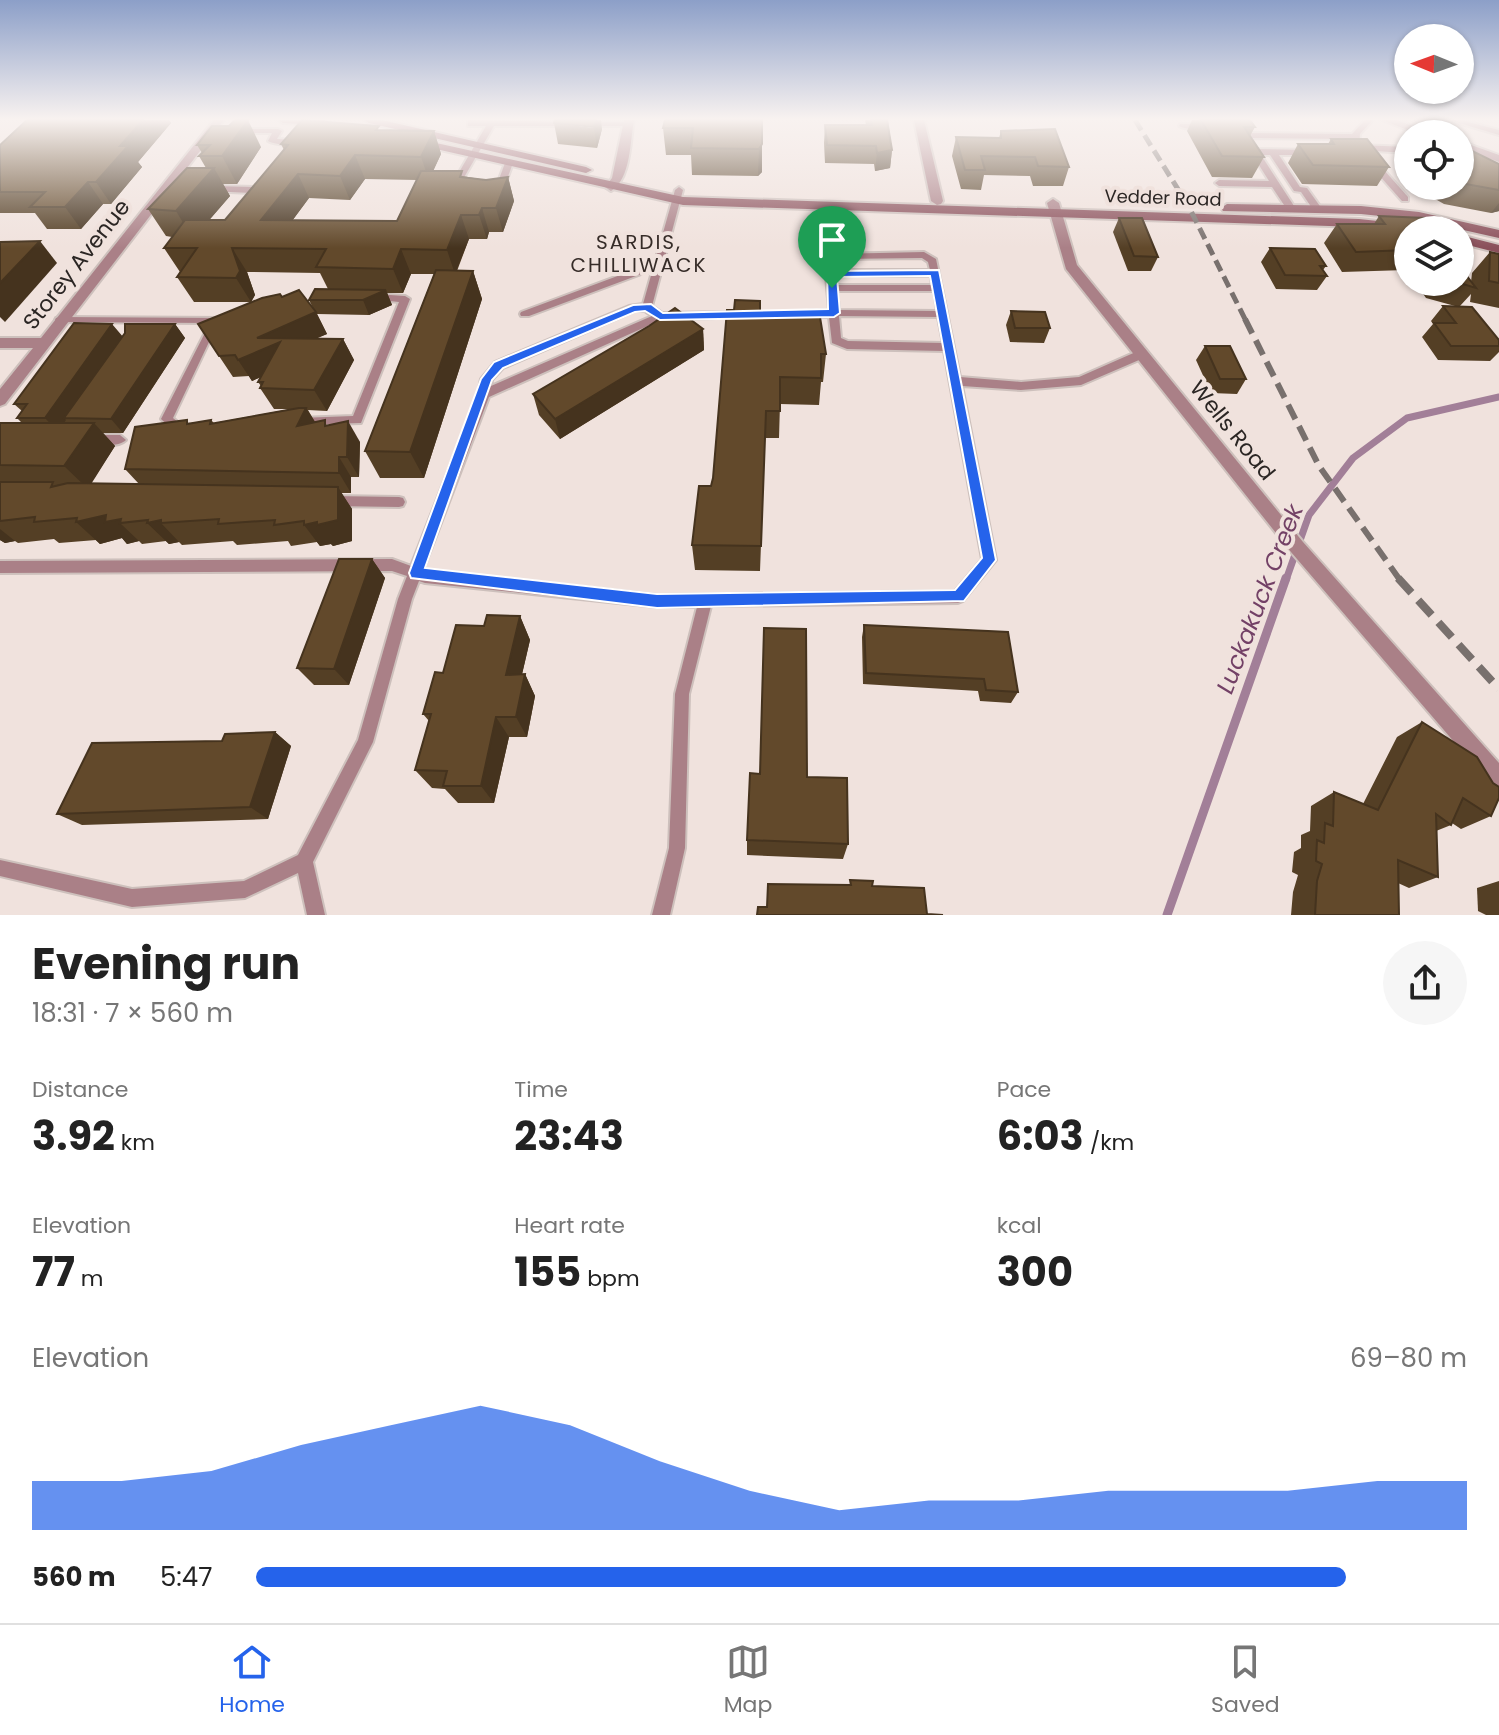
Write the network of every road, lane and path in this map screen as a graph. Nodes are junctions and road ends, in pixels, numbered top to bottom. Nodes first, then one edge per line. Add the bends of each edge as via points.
1 (188, 163) edge
2 (466, 163) edge
3 (509, 163) joint
4 (547, 163) edge
5 (619, 163) edge
6 (928, 163) edge
7 (1262, 163) edge
8 (1280, 163) edge
9 (1373, 163) edge
10 (268, 178) edge
11 (614, 182) junction
12 (1219, 183) dead end
13 (1275, 184) junction
14 (1394, 186) edge
15 (164, 189) junction
16 (179, 189) edge
17 (195, 189) edge
18 (454, 189) edge
19 (258, 190) junction
20 (677, 194) junction
21 (496, 199) edge
22 (250, 200) edge
23 (937, 201) junction
24 (1053, 208) junction
25 (1291, 209) junction
26 (1317, 209) junction
27 (1394, 227) edge
28 (1499, 234) edge
29 (1474, 243) edge
30 (1499, 249) edge
31 (657, 268) junction
32 (832, 281) junction
33 (938, 288) junction
34 (362, 297) edge
35 (647, 307) junction
36 (834, 313) junction
37 (525, 314) dead end
38 (787, 314) edge
39 (943, 314) junction
40 (755, 315) edge
41 (230, 317) edge
42 (660, 317) junction
43 (60, 320) junction
44 (216, 322) junction
45 (0, 343) edge
46 (42, 343) junction
47 (949, 347) junction
48 (1142, 354) junction
49 (955, 381) junction
50 (484, 394) junction
51 (0, 400) edge
52 (282, 423) edge
53 (192, 426) edge
54 (77, 439) edge
55 (120, 440) dead end
56 (319, 501) edge
57 (399, 502) dead end
58 (0, 567) edge
59 (416, 573) junction
60 (705, 602) junction
61 (1499, 779) edge
62 (304, 861) junction
63 (0, 868) edge
64 (316, 915) edge
65 (661, 915) edge

1 - 15 street, Storey Avenue
2 - 18 lane
3 - 11 main road, Vedder Road
3 - 21 lane
4 - 11 main road, Vedder Road
5 - 11 street
6 - 23 street
7 - 13 lane
8 - 26 lane
9 - 14 lane
10 - 19 lane
11 - 20 main road, Vedder Road
12 - 13 lane
13 - 25 lane
15 - 16 lane
15 - 43 street, Storey Avenue
17 - 19 lane
19 - 22 lane
20 - 23 main road, Vedder Road
20 - 24 main road, Vedder Road
20 - 31 lane
23 - 24 main road, Vedder Road
24 - 25 main road, Vedder Road
24 - 27 main road, Vedder Road
24 - 48 street, Wells Road via 1071,266
25 - 26 main road, Vedder Road
26 - 28 main road, Vedder Road via 1419,216
29 - 30 main road
31 - 35 lane
31 - 37 lane
32 - 33 lane
32 - 33 lane via 832,258 837,256 924,255 933,261
32 - 36 lane
33 - 39 lane
34 - 52 lane via 405,299 357,420
35 - 42 lane
35 - 50 lane via 633,308 499,365 487,379
36 - 38 lane
36 - 39 lane
36 - 47 lane via 840,344
39 - 47 lane
40 - 42 lane
41 - 44 lane
42 - 50 lane
43 - 44 lane
43 - 46 street, Storey Avenue
44 - 53 lane via 167,419 177,427
45 - 46 street
46 - 51 street, Storey Avenue
47 - 49 lane
48 - 49 lane via 1081,381 1021,386
48 - 61 street, Wells Road via 1297,547
49 - 60 lane via 989,560 958,597
50 - 59 lane
54 - 55 lane
56 - 57 lane
58 - 59 lane via 392,565
59 - 60 lane
59 - 62 lane via 365,742
60 - 65 lane via 682,694 677,848
62 - 63 lane via 245,889 132,898
62 - 64 lane

